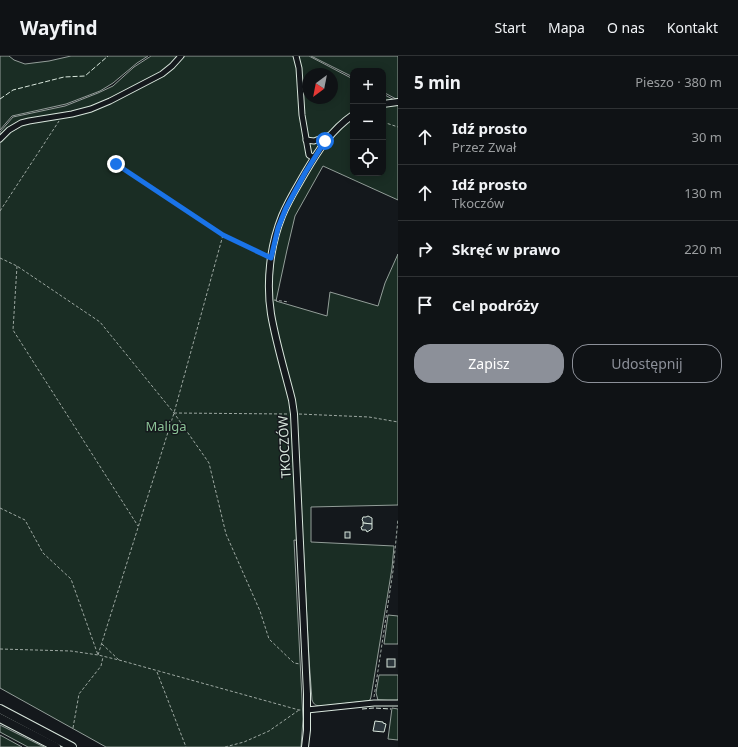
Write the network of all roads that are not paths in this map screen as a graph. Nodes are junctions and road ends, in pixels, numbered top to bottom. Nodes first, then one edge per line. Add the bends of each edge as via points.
1 (181, 56) edge
2 (296, 56) edge
3 (398, 102) edge
4 (386, 104) edge
5 (350, 117) edge
6 (332, 132) junction
7 (0, 139) edge
8 (306, 140) junction
9 (314, 158) junction
10 (398, 703) edge
11 (0, 709) edge
12 (307, 710) junction
13 (0, 718) edge
14 (56, 747) edge
15 (72, 747) edge
16 (305, 747) edge

1 - 7 street via 162,74 114,99 91,109 20,123
2 - 8 street
3 - 4 street
5 - 6 street, TKOCZÓW
6 - 8 street via 314,142
6 - 9 street, TKOCZÓW
8 - 9 street via 309,154
9 - 12 street, TKOCZÓW via 282,217 271,258 269,286 271,315 294,414
10 - 12 street
11 - 15 main road
12 - 16 street, TKOCZÓW
13 - 14 main road

